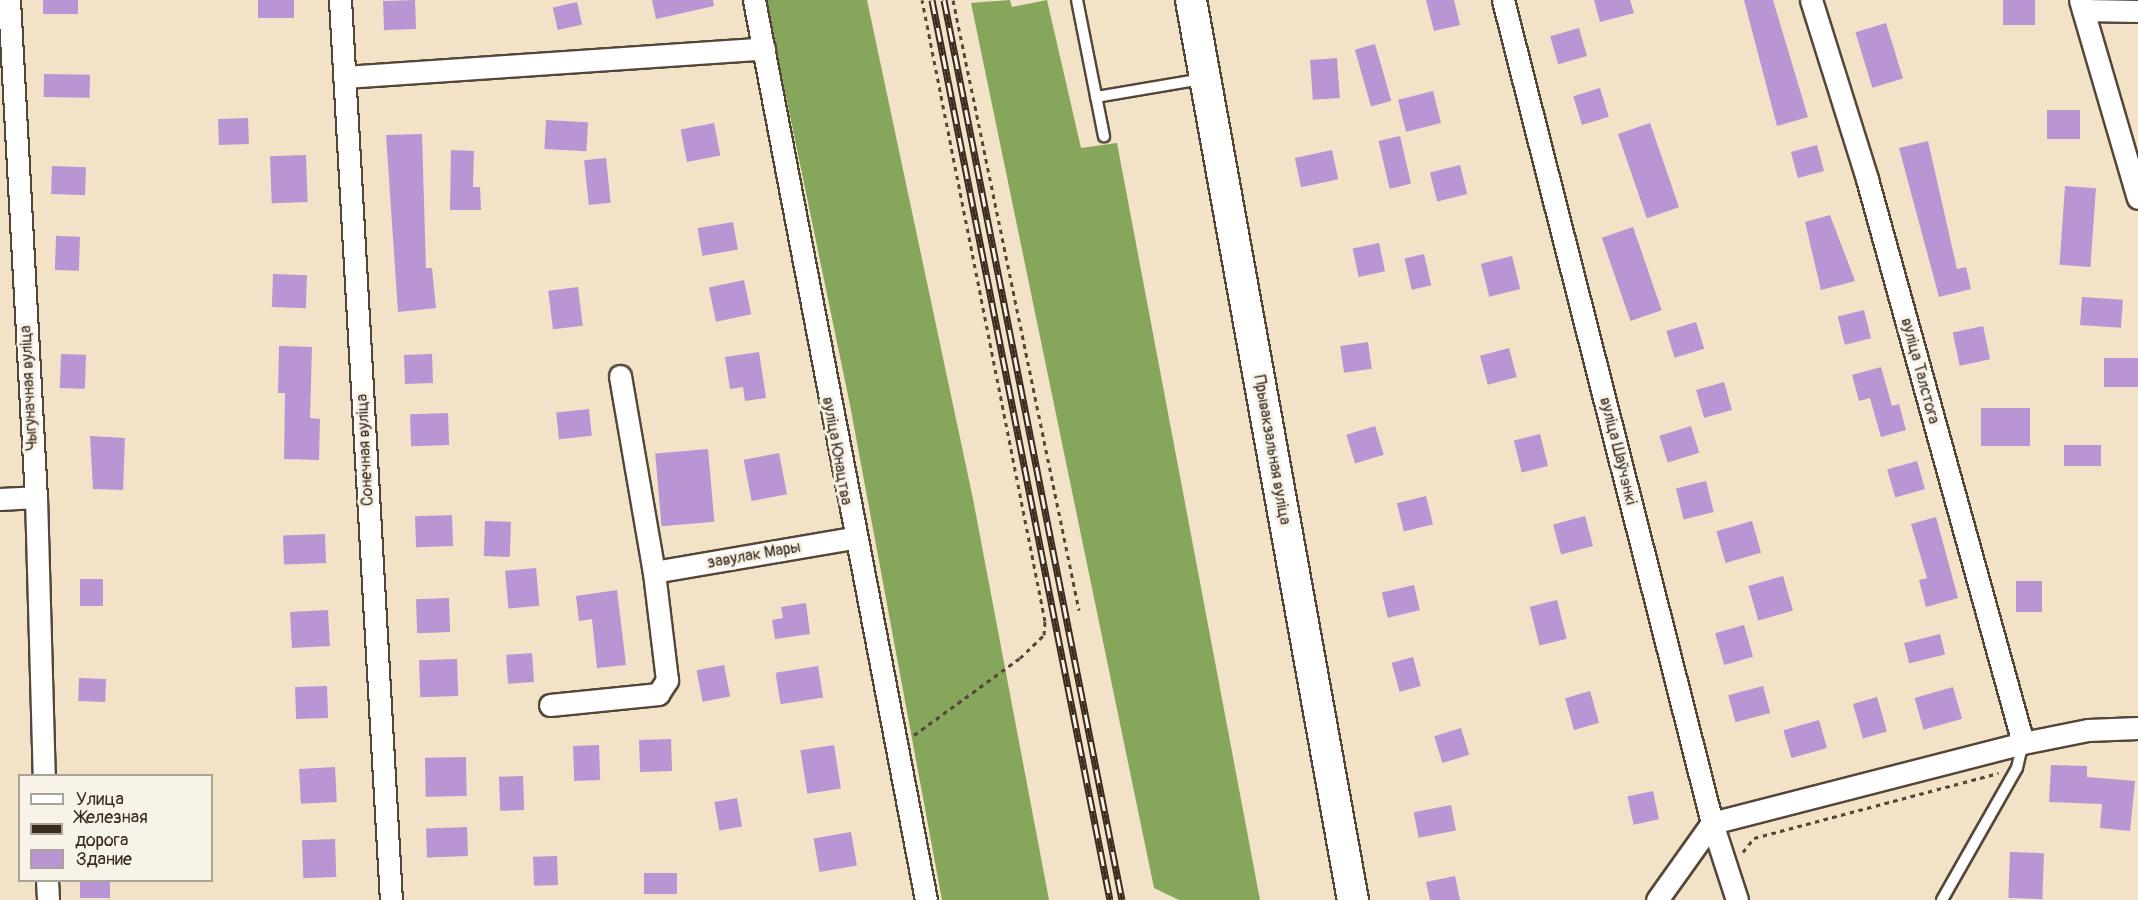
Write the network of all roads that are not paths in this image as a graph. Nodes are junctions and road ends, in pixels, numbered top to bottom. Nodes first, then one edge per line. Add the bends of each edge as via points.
1 (9, 0) edge
2 (340, 0) edge
3 (753, 0) edge
4 (1077, 0) edge
5 (1191, 0) edge
6 (1503, 0) edge
7 (1811, 0) edge
8 (2081, 5) edge
9 (2138, 11) edge
10 (764, 48) junction
11 (344, 77) junction
12 (1206, 78) junction
13 (1096, 97) junction
14 (7, 134) edge
15 (1104, 136) dead end
16 (2138, 198) edge
17 (620, 376) dead end
18 (36, 497) junction
19 (0, 499) edge
20 (853, 538) junction
21 (654, 572) junction
22 (550, 705) dead end
23 (2138, 728) edge
24 (2024, 744) junction
25 (44, 774) edge
26 (1713, 823) junction
27 (47, 882) edge
28 (48, 900) edge
29 (391, 900) edge
30 (926, 900) edge
31 (1353, 900) edge
32 (1657, 900) edge
33 (1737, 900) edge
34 (1942, 900) edge

1 - 14 street, Чыгуначная вуліца
2 - 11 street, Сонечная вуліца
3 - 10 street, вуліца Юнацтва
4 - 13 lane
5 - 12 street, Прывакзальная вуліца
6 - 26 street, вуліца Шаўчэнкі
7 - 24 street, вуліца Талстога via 1867,179
8 - 9 street
8 - 16 street
10 - 11 street
10 - 20 street, вуліца Юнацтва
11 - 29 street, Сонечная вуліца
12 - 13 lane
12 - 31 street, Прывакзальная вуліца
13 - 15 lane
14 - 18 street, Чыгуначная вуліца
17 - 21 street
18 - 19 street
18 - 25 street, Чыгуначная вуліца
20 - 21 street, завулак Мары
20 - 30 street, вуліца Юнацтва
21 - 22 street via 667,680 658,694
23 - 24 street via 2088,730
24 - 26 street
24 - 34 lane via 2017,768
26 - 32 street
26 - 33 street, вуліца Шаўчэнкі
27 - 28 street

